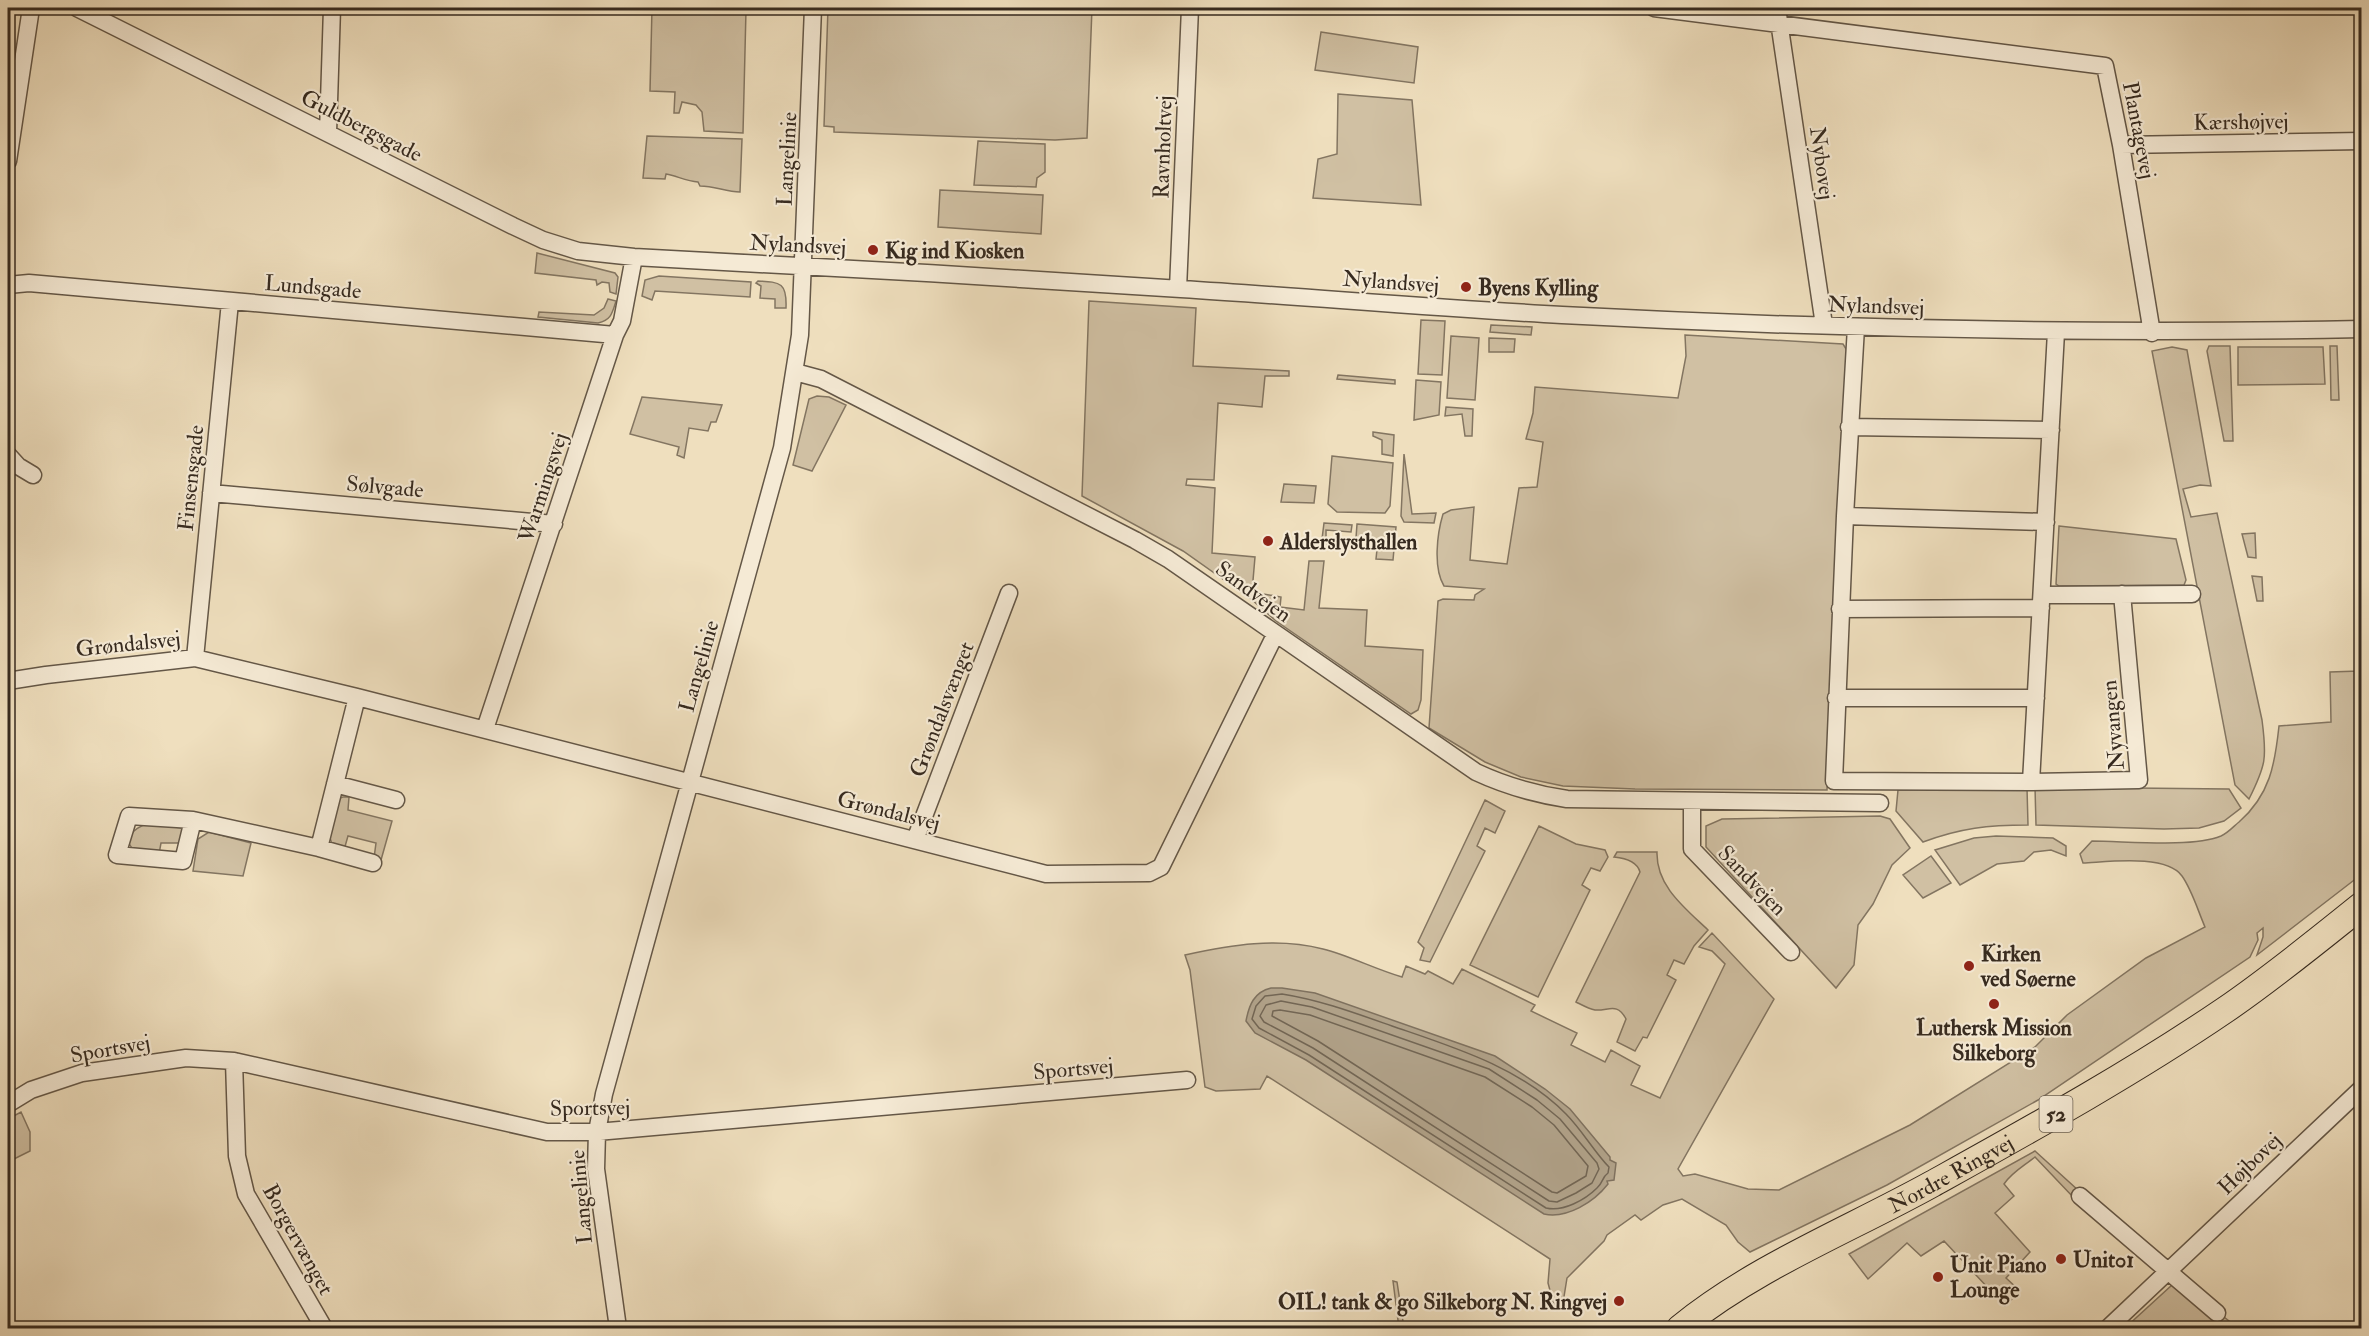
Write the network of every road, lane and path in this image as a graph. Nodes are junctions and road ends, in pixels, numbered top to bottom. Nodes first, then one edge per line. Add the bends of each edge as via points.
1 (31, 8) edge
2 (77, 8) edge
3 (332, 8) edge
4 (813, 8) edge
5 (1190, 8) edge
6 (1654, 8) edge
7 (98, 13) edge
8 (1778, 16) edge
9 (328, 133) junction
10 (2361, 141) edge
11 (2121, 145) junction
12 (8, 161) edge
13 (634, 257) junction
14 (804, 267) junction
15 (8, 285) edge
16 (1178, 289) junction
17 (230, 302) junction
18 (1824, 325) junction
19 (1856, 327) junction
20 (2361, 329) edge
21 (2056, 332) junction
22 (2152, 333) junction
23 (615, 335) junction
24 (795, 372) junction
25 (1849, 427) junction
26 (2051, 430) junction
27 (8, 455) edge
28 (33, 475) dead end
29 (211, 493) junction
30 (1845, 516) junction
31 (2046, 522) junction
32 (554, 524) junction
33 (1009, 593) dead end
34 (2122, 594) junction
35 (2192, 594) dead end
36 (2042, 602) junction
37 (1840, 609) junction
38 (1275, 635) junction
39 (195, 658) junction
40 (8, 681) edge
41 (357, 697) junction
42 (1836, 698) junction
43 (2036, 698) junction
44 (485, 729) junction
45 (2031, 782) junction
46 (688, 783) junction
47 (335, 784) junction
48 (396, 800) dead end
49 (1692, 801) junction
50 (1880, 802) dead end
51 (193, 820) junction
52 (915, 840) junction
53 (319, 848) junction
54 (373, 863) dead end
55 (2361, 904) edge
56 (1791, 952) dead end
57 (234, 1061) junction
58 (1187, 1080) dead end
59 (2361, 1088) edge
60 (8, 1104) edge
61 (597, 1132) junction
62 (2080, 1196) dead end
63 (2168, 1271) junction
64 (2217, 1313) dead end
65 (324, 1329) edge
66 (618, 1329) edge
67 (1680, 1329) edge
68 (2108, 1329) edge

1 - 12 street
2 - 7 street, Guldbergsgade
3 - 9 street
4 - 14 street, Langelinie
5 - 16 street, Ravnholtvej
6 - 8 street, Plantagevej
7 - 9 street, Guldbergsgade
8 - 11 street, Plantagevej via 2105,66
8 - 18 street, Nybovej
9 - 13 street, Guldbergsgade via 543,240 578,251
10 - 11 street, Kærshøjvej
11 - 22 street, Plantagevej
13 - 14 street, Nylandsvej
13 - 23 street, Warmingsvej via 622,321
14 - 16 street, Nylandsvej
14 - 24 street, Langelinie
15 - 17 street, Lundsgade via 29,283
16 - 18 street, Nylandsvej via 1561,315
17 - 23 street, Lundsgade
17 - 29 street, Finsensgade
18 - 19 street, Nylandsvej
19 - 21 street, Nylandsvej
19 - 25 street, Nyvangen
20 - 22 street, Nylandsvej
21 - 22 street, Nylandsvej
21 - 26 street
23 - 32 street, Warmingsvej
24 - 38 street, Sandvejen via 821,379 1135,540 1200,579
24 - 46 street, Langelinie via 782,448
25 - 26 street
25 - 30 street, Nyvangen
26 - 31 street
27 - 28 street
29 - 32 street, Sølvgade
29 - 39 street, Finsensgade
30 - 31 street
30 - 37 street, Nyvangen
31 - 36 street
32 - 44 street, Warmingsvej
33 - 52 street, Grøndalsvænget
34 - 35 street
34 - 36 street
34 - 45 street, Nyvangen via 2139,780
36 - 37 street
36 - 43 street
37 - 42 street, Nyvangen
38 - 49 street, Sandvejen via 1467,766 1497,782 1567,799
38 - 52 street, Grøndalsvej via 1161,867 1149,873 1046,874
39 - 40 street, Grøndalsvej
39 - 41 street, Grøndalsvej
41 - 44 street, Grøndalsvej
41 - 47 street
42 - 43 street
42 - 45 street, Nyvangen via 1834,781
43 - 45 street
44 - 46 street, Grøndalsvej
46 - 52 street, Grøndalsvej
46 - 61 street, Langelinie
47 - 48 street
47 - 53 street
49 - 50 street, Sandvejen
49 - 56 street, Sandvejen via 1692,849
51 - 51 street via 129,816 117,855 183,861
51 - 53 street
53 - 54 street
55 - 67 main road, Nordre Ringvej / 52 via 2226,1009 2118,1079 1929,1185 1793,1255 1730,1292
57 - 60 street, Sportsvej via 186,1058 82,1073 32,1090
57 - 61 street, Sportsvej via 547,1132
57 - 65 street, Borgervænget via 237,1156 246,1194
58 - 61 street, Sportsvej
59 - 63 street, Højbovej
61 - 66 street, Langelinie via 596,1169
62 - 63 street
63 - 64 street
63 - 68 street, Højbovej

